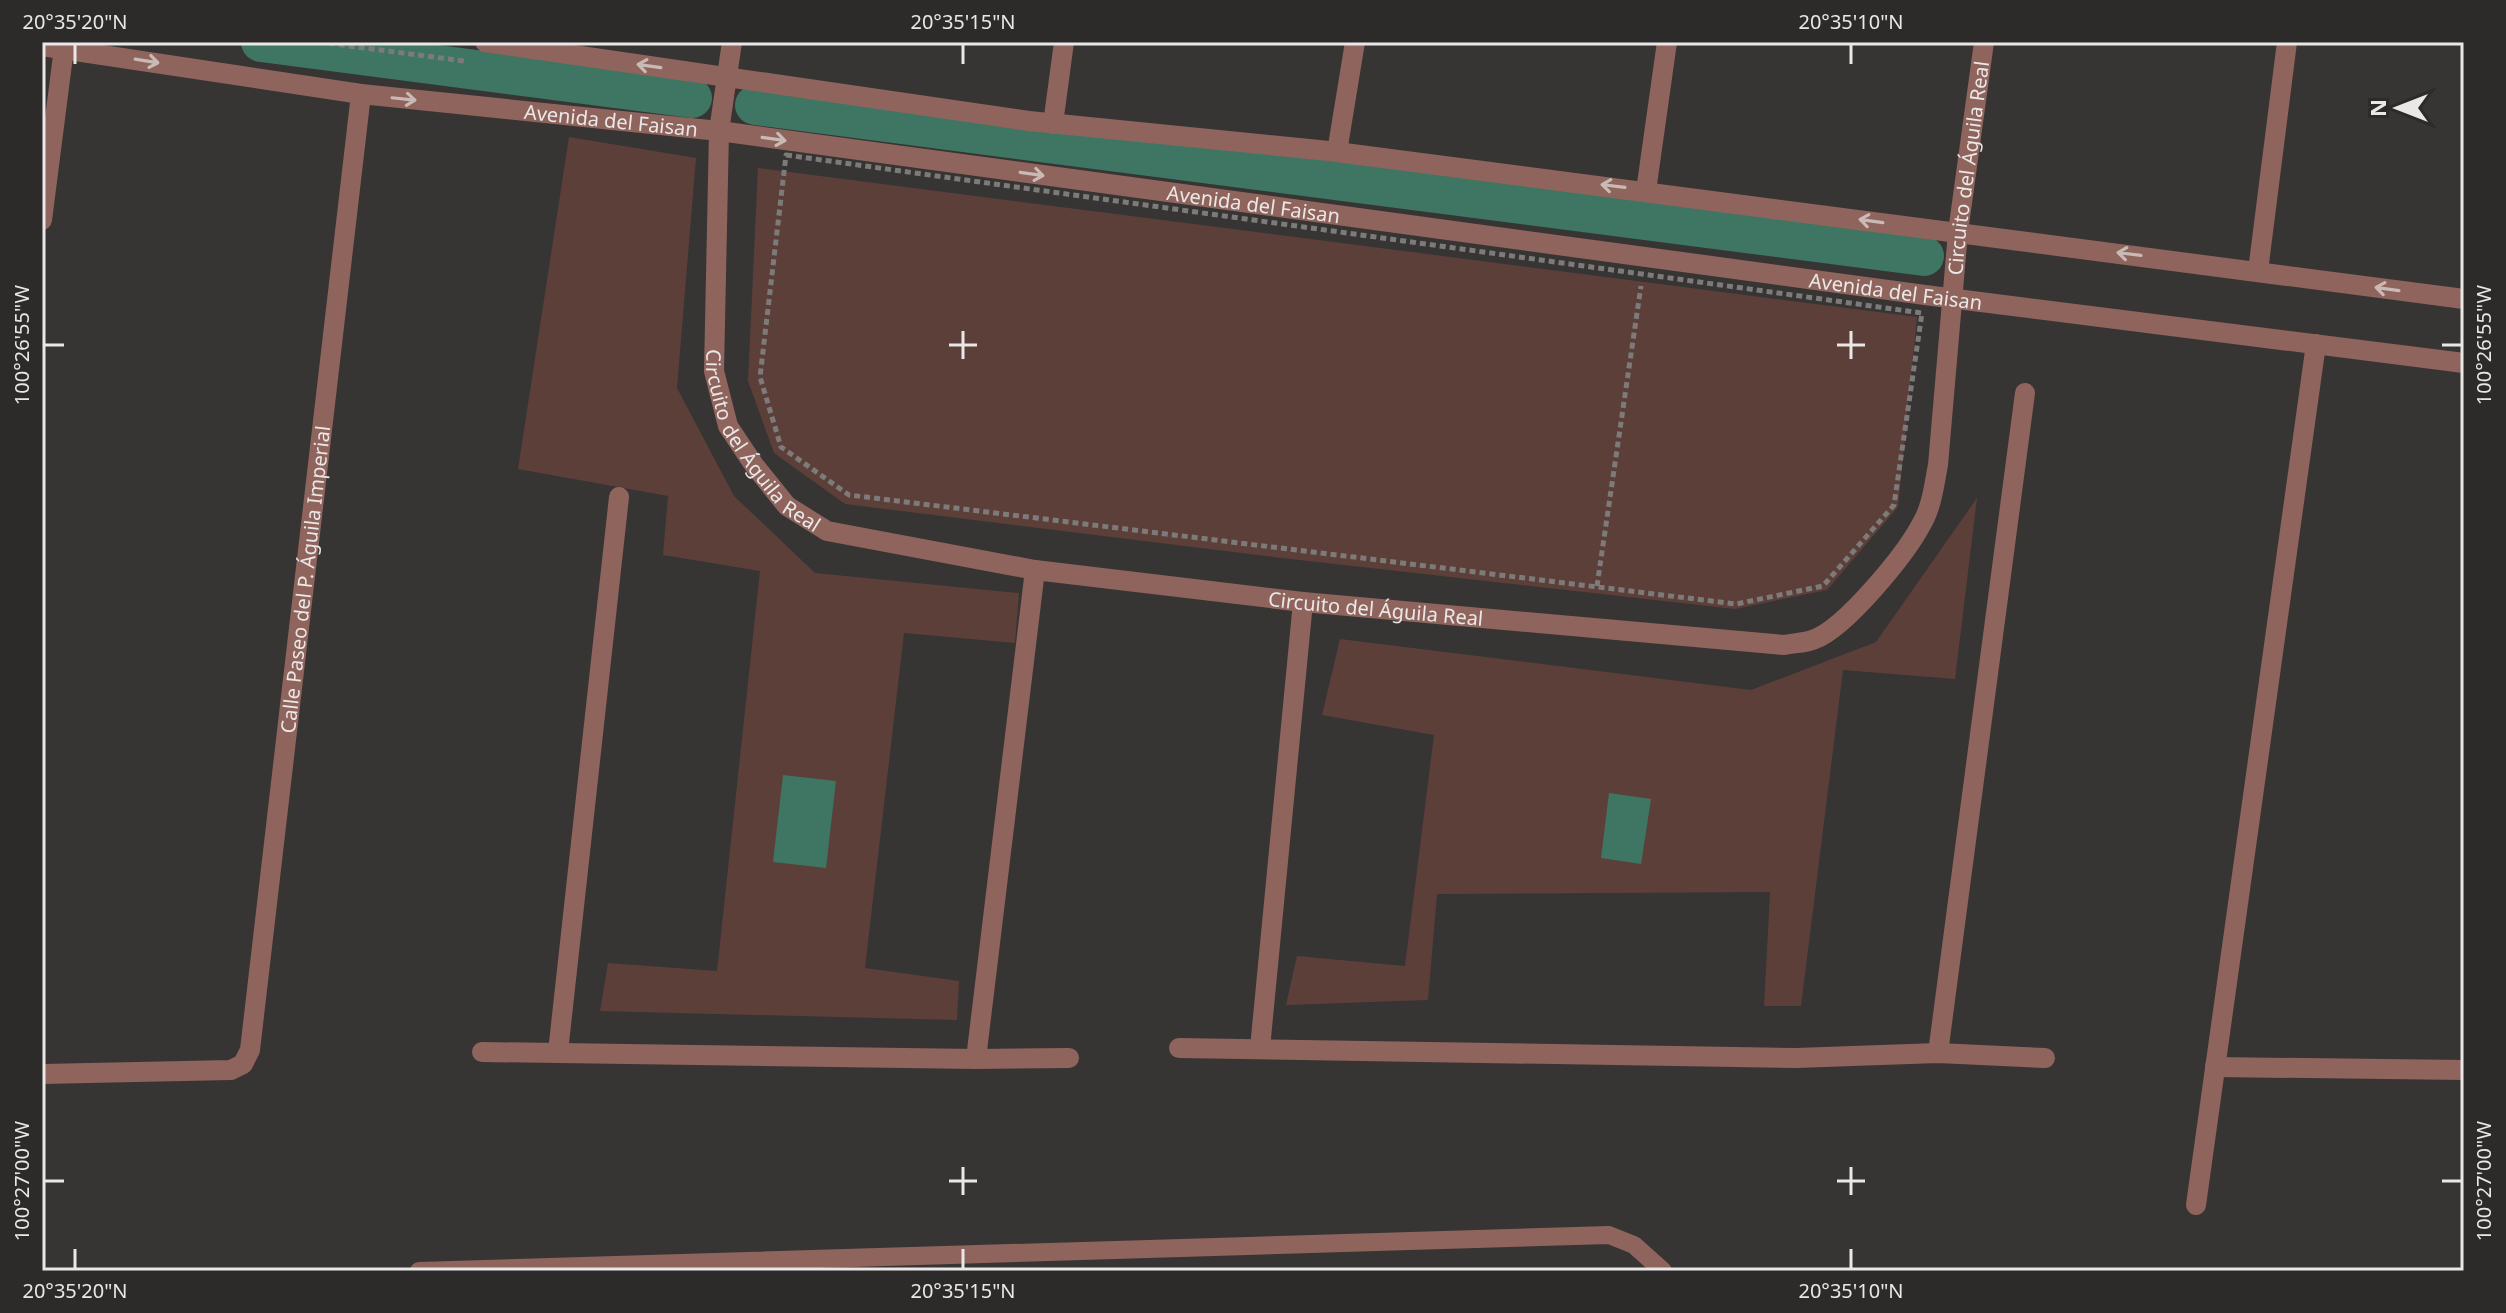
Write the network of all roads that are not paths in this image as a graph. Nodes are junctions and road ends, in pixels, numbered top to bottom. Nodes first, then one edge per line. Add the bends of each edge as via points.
1 (485, 42) edge
2 (732, 42) edge
3 (1064, 42) edge
4 (1355, 42) edge
5 (1667, 42) edge
6 (1984, 42) edge
7 (2287, 42) edge
8 (42, 46) edge
9 (64, 48) junction
10 (727, 78) junction
11 (361, 94) junction
12 (1053, 124) junction
13 (719, 131) junction
14 (1337, 152) junction
15 (1646, 191) junction
16 (42, 220) edge
17 (1958, 232) junction
18 (2258, 271) junction
19 (1953, 299) junction
20 (2464, 299) edge
21 (2316, 344) junction
22 (2464, 363) edge
23 (2025, 393) dead end
24 (619, 497) dead end
25 (1035, 570) junction
26 (1303, 602) junction
27 (1179, 1048) dead end
28 (1260, 1048) junction
29 (482, 1052) dead end
30 (558, 1052) junction
31 (1938, 1053) junction
32 (1069, 1058) dead end
33 (2045, 1058) dead end
34 (976, 1059) junction
35 (2215, 1067) junction
36 (2464, 1070) edge
37 (42, 1074) edge
38 (2196, 1205) dead end
39 (419, 1271) edge
40 (1663, 1271) edge

10 -> 1 street
2 - 10 street, Circuito del Águila Real
3 - 12 street
4 - 14 street
5 - 15 street
6 - 17 street, Circuito del Águila Real
7 - 18 street
8 - 9 street, Avenida del Faisan
9 -> 11 street, Avenida del Faisan
9 - 16 street
10 - 12 street
10 - 13 street, Circuito del Águila Real
11 -> 13 street, Avenida del Faisan
11 - 37 street, Calle Paseo del P. Águila Imperial via 250,1050 243,1064 231,1070
12 - 14 street
13 -> 19 street, Avenida del Faisan
13 - 25 street, Circuito del Águila Real via 714,371 728,426 754,465 787,506 827,531
15 -> 14 street
17 -> 15 street
18 -> 17 street
17 - 19 street, Circuito del Águila Real
20 -> 18 street
19 - 21 street, Avenida del Faisan
19 - 26 street, Circuito del Águila Real via 1938,465 1922,524 1889,571 1816,639 1784,645
21 - 22 street, Avenida del Faisan
21 - 35 street
23 - 31 street
24 - 30 street
25 - 26 street, Circuito del Águila Real
25 - 34 street
26 - 28 street
27 - 28 street
28 - 31 street via 1796,1058
29 - 30 street
30 - 34 street
31 - 33 street
32 - 34 street
35 - 36 street
35 - 38 street
39 - 40 lane via 1609,1235 1634,1245

